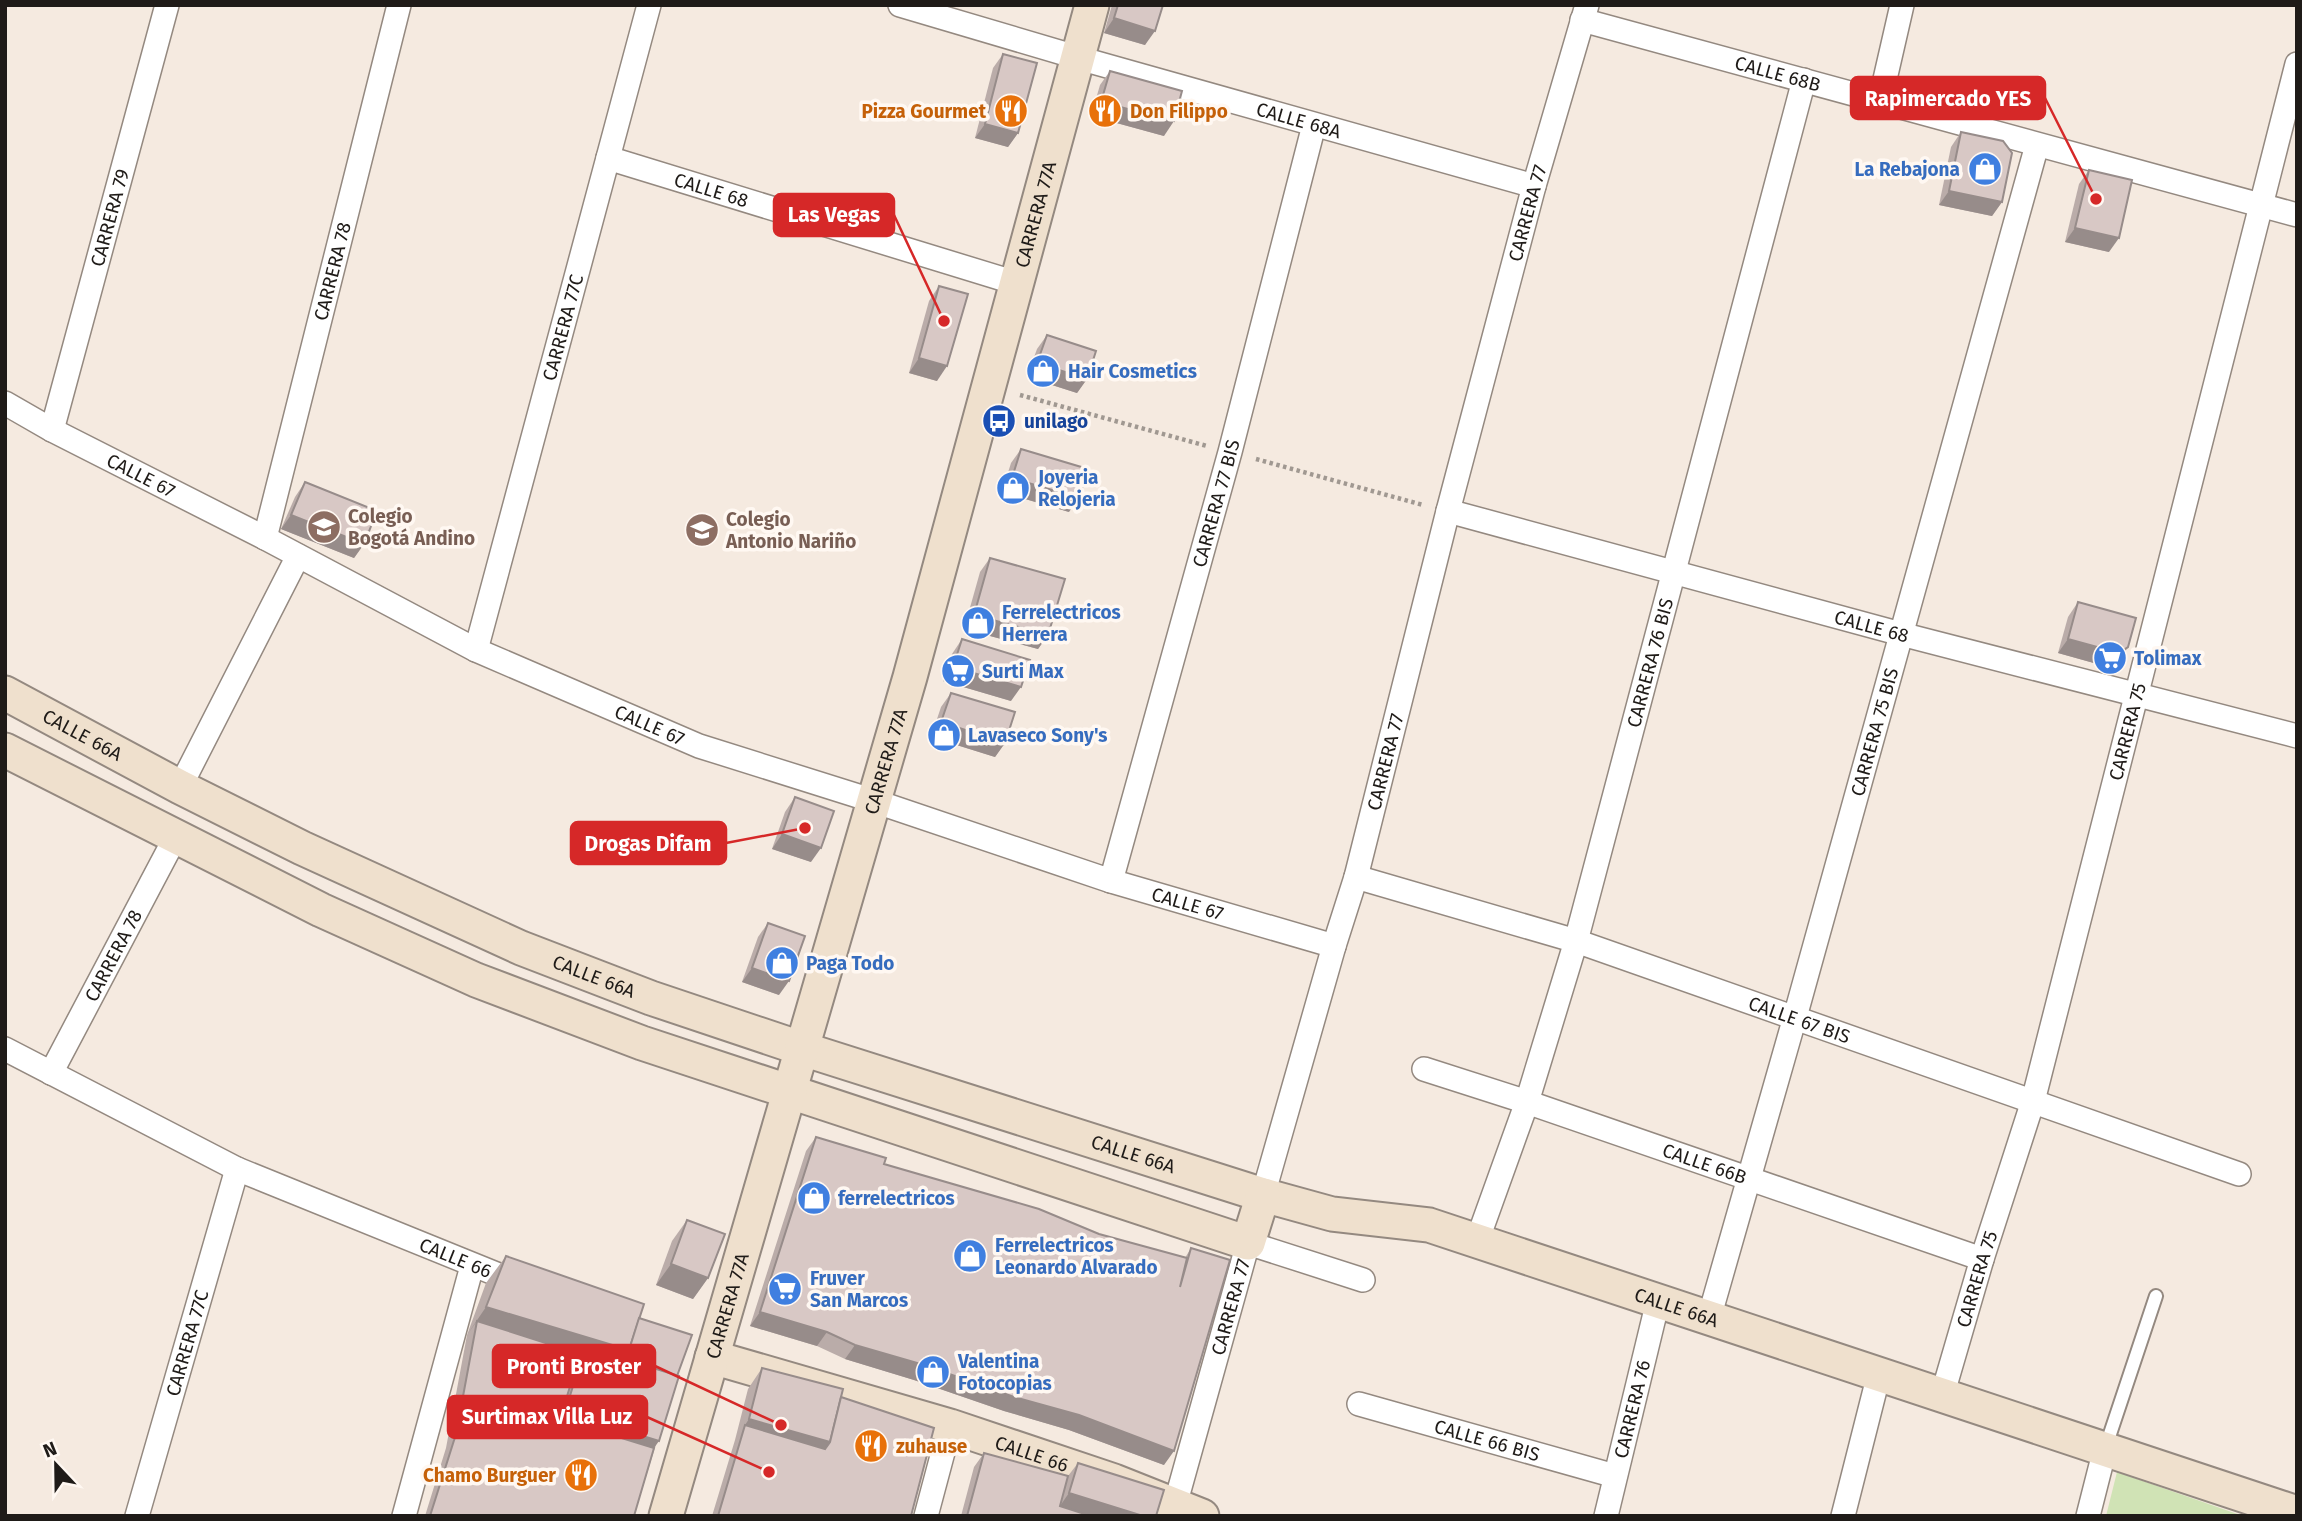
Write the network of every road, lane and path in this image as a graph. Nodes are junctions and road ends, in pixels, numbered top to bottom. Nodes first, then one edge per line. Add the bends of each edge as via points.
1 (167, 5) edge
2 (399, 5) edge
3 (649, 5) edge
4 (900, 5) edge
5 (1092, 5) edge
6 (1902, 5) edge
7 (1585, 13) edge
8 (1078, 58) junction
9 (2297, 64) edge
10 (1804, 80) junction
11 (1880, 101) junction
12 (1314, 125) junction
13 (2036, 145) junction
14 (608, 158) junction
15 (1534, 186) junction
16 (2262, 205) junction
17 (2297, 215) edge
18 (1016, 283) junction
19 (5, 403) edge
20 (52, 430) junction
21 (1448, 511) junction
22 (265, 538) junction
23 (298, 556) junction
24 (1674, 573) junction
25 (1901, 634) junction
26 (476, 650) junction
27 (5, 693) edge
28 (2138, 694) junction
29 (2297, 736) edge
30 (5, 750) edge
31 (180, 787) junction
32 (874, 801) junction
33 (175, 838) junction
34 (1356, 877) junction
35 (1111, 881) junction
36 (1576, 940) junction
37 (1334, 946) junction
38 (1795, 1017) junction
39 (803, 1049) junction
40 (6, 1053) edge
41 (1424, 1069) dead end
42 (51, 1073) junction
43 (789, 1093) junction
44 (2033, 1101) junction
45 (1527, 1102) junction
46 (237, 1168) junction
47 (2239, 1174) dead end
48 (1749, 1180) junction
49 (1263, 1195) junction
50 (1477, 1241) junction
51 (1248, 1243) junction
52 (1982, 1259) junction
53 (472, 1266) junction
54 (1363, 1280) dead end
55 (546, 1294) edge
56 (2156, 1296) dead end
57 (1658, 1301) junction
58 (1709, 1318) junction
59 (703, 1354) junction
60 (1879, 1374) junction
61 (1942, 1396) junction
62 (1359, 1404) dead end
63 (950, 1426) junction
64 (2105, 1449) junction
65 (1615, 1476) junction
66 (1183, 1512) edge
67 (2297, 1513) edge
68 (137, 1516) edge
69 (404, 1516) edge
70 (666, 1516) edge
71 (926, 1516) edge
72 (1606, 1516) edge
73 (1843, 1516) edge
74 (2088, 1516) edge

1 - 20 street, CARRERA 79
2 - 22 street, CARRERA 78
3 - 14 street, CARRERA 77C
4 - 8 street, CALLE 68A
5 - 8 street, CARRERA 77A
6 - 11 street
7 - 10 street, CALLE 68B
7 - 15 street, CARRERA 77
8 - 12 street, CALLE 68A
8 - 18 street, CARRERA 77A
9 - 16 street, CARRERA 75
10 - 11 street, CALLE 68B
10 - 24 street, CARRERA 76 BIS
11 - 13 street, CALLE 68B
12 - 15 street, CALLE 68A
12 - 35 street, CARRERA 77 BIS via 1230,452
13 - 16 street, CALLE 68B
13 - 25 street, CARRERA 75 BIS
14 - 18 street, CALLE 68
14 - 26 street, CARRERA 77C
15 - 21 street, CARRERA 77
16 - 17 street, CALLE 68B
16 - 28 street, CARRERA 75
18 - 32 street, CARRERA 77A
19 - 20 street, CALLE 67
20 - 22 street, CALLE 67
21 - 24 street, CALLE 68
21 - 34 street, CARRERA 77
22 - 23 street, CALLE 67
23 - 26 street, CALLE 67
23 - 31 street
24 - 25 street, CALLE 68
24 - 36 street, CARRERA 76 BIS
25 - 28 street, CALLE 68
25 - 38 street, CARRERA 75 BIS
26 - 32 street, CALLE 67 via 699,746
27 - 31 street, CALLE 66A
28 - 29 street, CALLE 68
28 - 44 street, CARRERA 75
30 - 33 street
31 - 39 street, CALLE 66A via 521,948 651,999
32 - 35 street, CALLE 67
32 - 39 street, CARRERA 77A
33 - 42 street, CARRERA 78
33 - 43 street via 476,980
34 - 36 street, CALLE 67 BIS
34 - 37 street, CARRERA 77
35 - 37 street, CALLE 67
36 - 38 street, CALLE 67 BIS
36 - 45 street, CARRERA 76 BIS
37 - 49 street, CARRERA 77
38 - 44 street, CALLE 67 BIS
38 - 48 street, CARRERA 75 BIS
39 - 43 street, CARRERA 77A
39 - 49 street, CALLE 66A
40 - 42 street, CALLE 66
41 - 45 street, CALLE 66B
42 - 46 street, CALLE 66
43 - 51 street
43 - 59 street, CARRERA 77A
44 - 47 street, CALLE 67 BIS
44 - 52 street, CARRERA 75
45 - 48 street, CALLE 66B
45 - 50 street, CARRERA 76 BIS
46 - 53 street, CALLE 66
46 - 68 street, CARRERA 77C
48 - 52 street, CALLE 66B
48 - 58 street, CARRERA 75 BIS
49 - 50 street, CALLE 66A via 1332,1214 1429,1225
49 - 51 street, CARRERA 77
50 - 57 street, CALLE 66A
51 - 54 street
51 - 66 street, CARRERA 77
52 - 61 street, CARRERA 75
53 - 55 street, CALLE 66
53 - 69 street
56 - 64 lane
57 - 58 street, CALLE 66A
57 - 65 street, CARRERA 76
58 - 60 street, CALLE 66A
59 - 63 street, CALLE 66
59 - 70 street, CARRERA 77A
60 - 61 street, CALLE 66A
60 - 73 street
61 - 64 street, CALLE 66A
62 - 65 street, CALLE 66 BIS
63 - 66 street, CALLE 66
63 - 71 street
64 - 67 street, CALLE 66A
64 - 74 street
65 - 72 street, CARRERA 76

